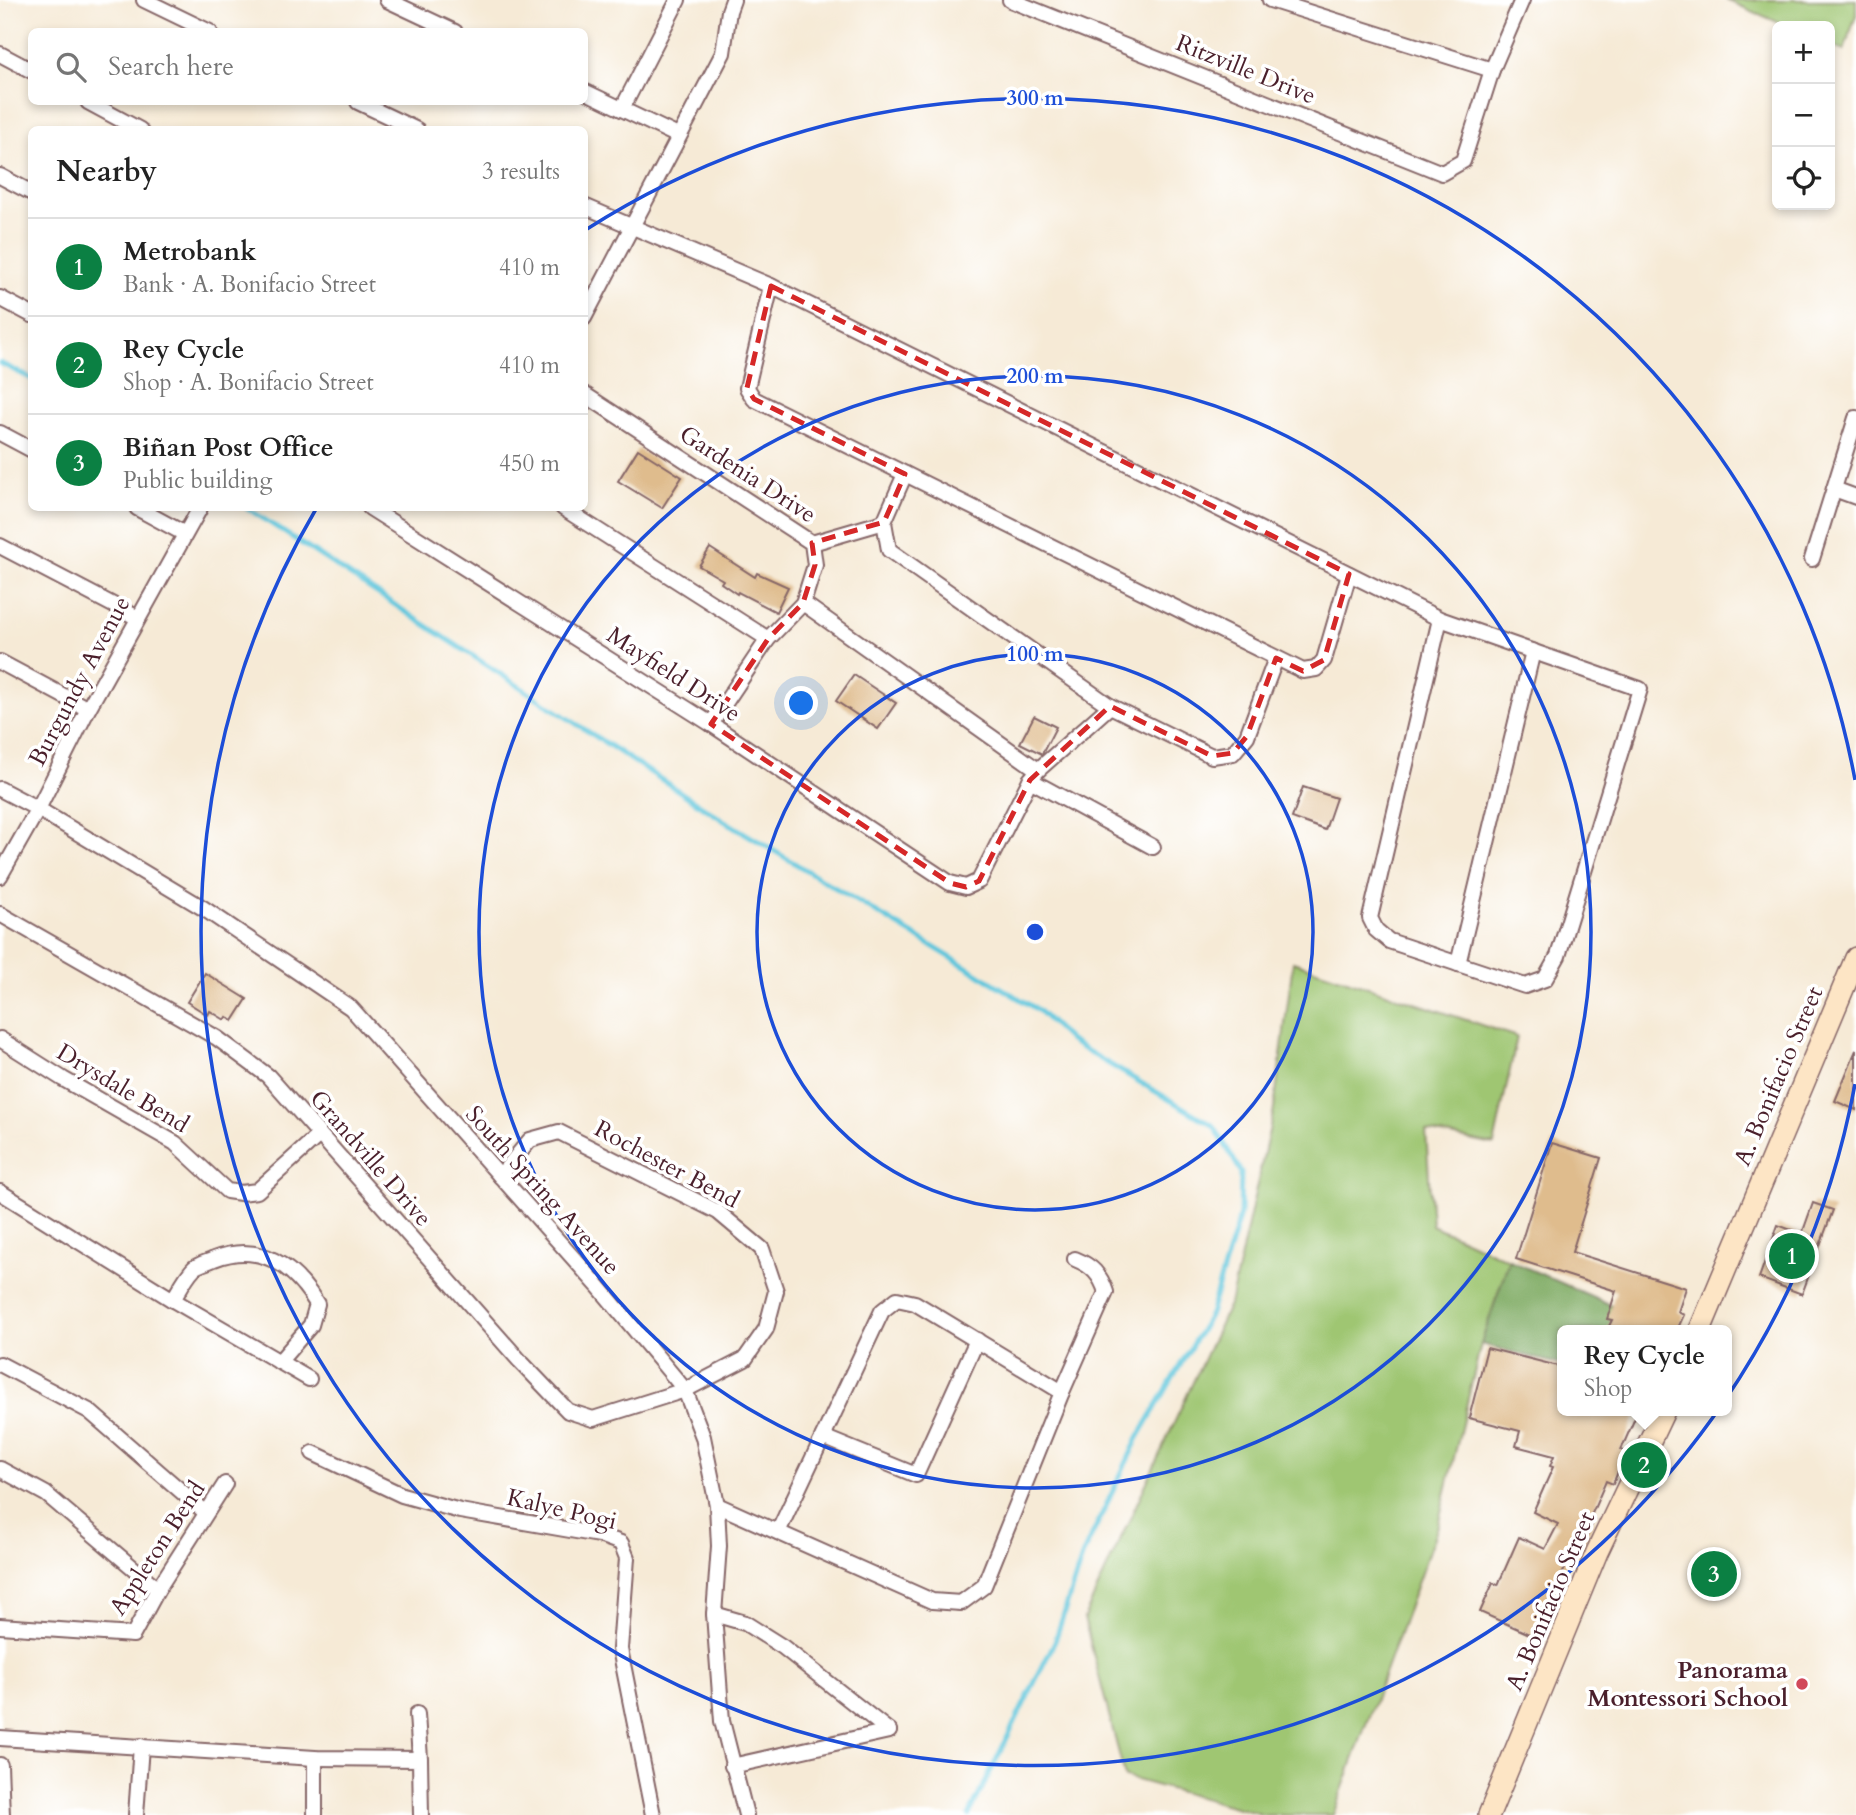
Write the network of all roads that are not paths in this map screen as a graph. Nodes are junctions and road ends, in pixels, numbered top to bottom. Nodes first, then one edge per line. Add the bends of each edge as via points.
1 (144, 0) edge
2 (387, 0) edge
3 (678, 0) edge
4 (733, 0) edge
5 (1010, 0) edge
6 (1270, 0) edge
7 (1522, 0) edge
8 (202, 28) edge
9 (446, 28) edge
10 (0, 54) edge
11 (28, 69) edge
12 (1492, 70) junction
13 (588, 93) edge
14 (94, 105) edge
15 (364, 105) edge
16 (622, 109) junction
17 (133, 126) edge
18 (405, 126) edge
19 (678, 136) junction
20 (0, 176) edge
21 (28, 191) edge
22 (588, 208) edge
23 (633, 228) junction
24 (771, 286) junction
25 (0, 298) edge
26 (588, 311) edge
27 (28, 313) edge
28 (588, 397) edge
29 (1856, 418) edge
30 (0, 433) edge
31 (28, 448) edge
32 (905, 474) junction
33 (1834, 489) junction
34 (1856, 497) edge
35 (143, 511) edge
36 (198, 511) edge
37 (375, 511) edge
38 (569, 511) edge
39 (884, 522) junction
40 (185, 534) junction
41 (813, 543) junction
42 (0, 546) edge
43 (1812, 559) dead end
44 (1349, 574) junction
45 (803, 603) junction
46 (138, 618) junction
47 (1440, 619) junction
48 (768, 639) junction
49 (1533, 650) junction
50 (1276, 657) junction
51 (0, 662) edge
52 (1110, 705) junction
53 (88, 709) junction
54 (711, 724) junction
55 (1034, 775) junction
56 (0, 789) edge
57 (38, 809) junction
58 (1153, 847) dead end
59 (0, 876) edge
60 (0, 914) edge
61 (1856, 958) edge
62 (1458, 964) junction
63 (0, 1039) edge
64 (319, 1135) junction
65 (500, 1176) junction
66 (0, 1192) edge
67 (1075, 1259) dead end
68 (173, 1300) junction
69 (1702, 1325) edge
70 (977, 1340) junction
71 (279, 1362) junction
72 (0, 1364) edge
73 (309, 1379) dead end
74 (685, 1390) junction
75 (1062, 1392) junction
76 (1662, 1416) edge
77 (823, 1437) junction
78 (313, 1453) dead end
79 (0, 1469) edge
80 (225, 1484) dead end
81 (717, 1505) junction
82 (205, 1512) junction
83 (778, 1532) junction
84 (158, 1589) junction
85 (714, 1614) junction
86 (0, 1626) edge
87 (417, 1714) dead end
88 (0, 1738) edge
89 (141, 1746) junction
90 (315, 1758) junction
91 (420, 1759) junction
92 (0, 1765) edge
93 (732, 1766) junction
94 (2, 1815) edge
95 (136, 1815) edge
96 (315, 1815) edge
97 (421, 1815) edge
98 (653, 1815) edge
99 (746, 1815) edge
100 (1489, 1815) edge

1 - 8 street
2 - 9 street
3 - 16 street
4 - 19 street via 723,53
5 - 12 street, Ritzville Drive via 1441,173 1462,161
6 - 12 street
7 - 12 street
10 - 11 street
13 - 16 street
14 - 17 street
15 - 18 street
16 - 19 street
19 - 23 street
20 - 21 street
22 - 23 street
23 - 24 street
23 - 26 street
24 - 32 street via 747,388 754,399
24 - 44 street
25 - 27 street
28 - 41 street, Gardenia Drive
29 - 33 street
30 - 31 street
32 - 39 street
32 - 50 street
33 - 34 street
33 - 43 street
35 - 40 street
36 - 40 street, Burgundy Avenue
37 - 54 street, Mayfield Drive
38 - 48 street
39 - 41 street
39 - 52 street via 889,550
40 - 46 street, Burgundy Avenue
41 - 45 street, Gardenia Drive via 815,565
42 - 46 street
44 - 47 street
44 - 50 street via 1324,660 1303,671
45 - 48 street, Gardenia Drive
45 - 55 street
46 - 53 street, Burgundy Avenue
47 - 49 street
47 - 62 street via 1370,918 1389,941
48 - 54 street, Gardenia Drive
49 - 62 street
49 - 62 street via 1640,689 1558,956 1545,979 1525,986
50 - 52 street via 1247,736 1233,752 1212,756
51 - 53 street
52 - 55 street
53 - 57 street, Burgundy Avenue
54 - 55 street, Mayfield Drive via 950,883 966,887 979,881
55 - 58 street
56 - 57 street, South Spring Avenue
57 - 59 street, Burgundy Avenue
57 - 65 street, South Spring Avenue via 203,908 351,1008
60 - 64 street, Grandville Drive via 217,1038 268,1076
61 - 69 main road, A. Bonifacio Street
63 - 64 street, Drysdale Bend via 175,1143 227,1191 257,1191
64 - 74 street, Grandville Drive via 568,1411 593,1419
65 - 74 street, South Spring Avenue
65 - 74 street, Rochester Bend via 530,1140 559,1132 718,1212 762,1249 776,1291 766,1329 746,1359
66 - 68 street
67 - 75 street via 1101,1277 1106,1292
68 - 71 street
68 - 71 street via 195,1267 224,1255 255,1252 275,1261 305,1284 317,1304 311,1325
70 - 75 street
70 - 77 street via 916,1475
70 - 77 street via 915,1303 897,1299 882,1311
71 - 73 street
72 - 82 street via 89,1411
74 - 81 street, South Spring Avenue via 703,1437
75 - 83 street via 984,1586 961,1603 932,1601
76 - 100 main road, A. Bonifacio Street via 1597,1552
77 - 83 street
78 - 98 street, Kalye Pogi via 402,1495 621,1543 627,1558 620,1649
79 - 84 street via 46,1494
80 - 82 street, Appleton Bend
81 - 83 street
81 - 85 street, South Spring Avenue
82 - 84 street, Appleton Bend
84 - 86 street, Appleton Bend via 133,1635
85 - 93 street, South Spring Avenue via 722,1721
85 - 93 street via 745,1623 783,1647 890,1731
87 - 91 street
88 - 89 street
89 - 90 street
89 - 95 street
90 - 91 street
90 - 96 street
91 - 97 street
92 - 94 street
93 - 99 street, South Spring Avenue

